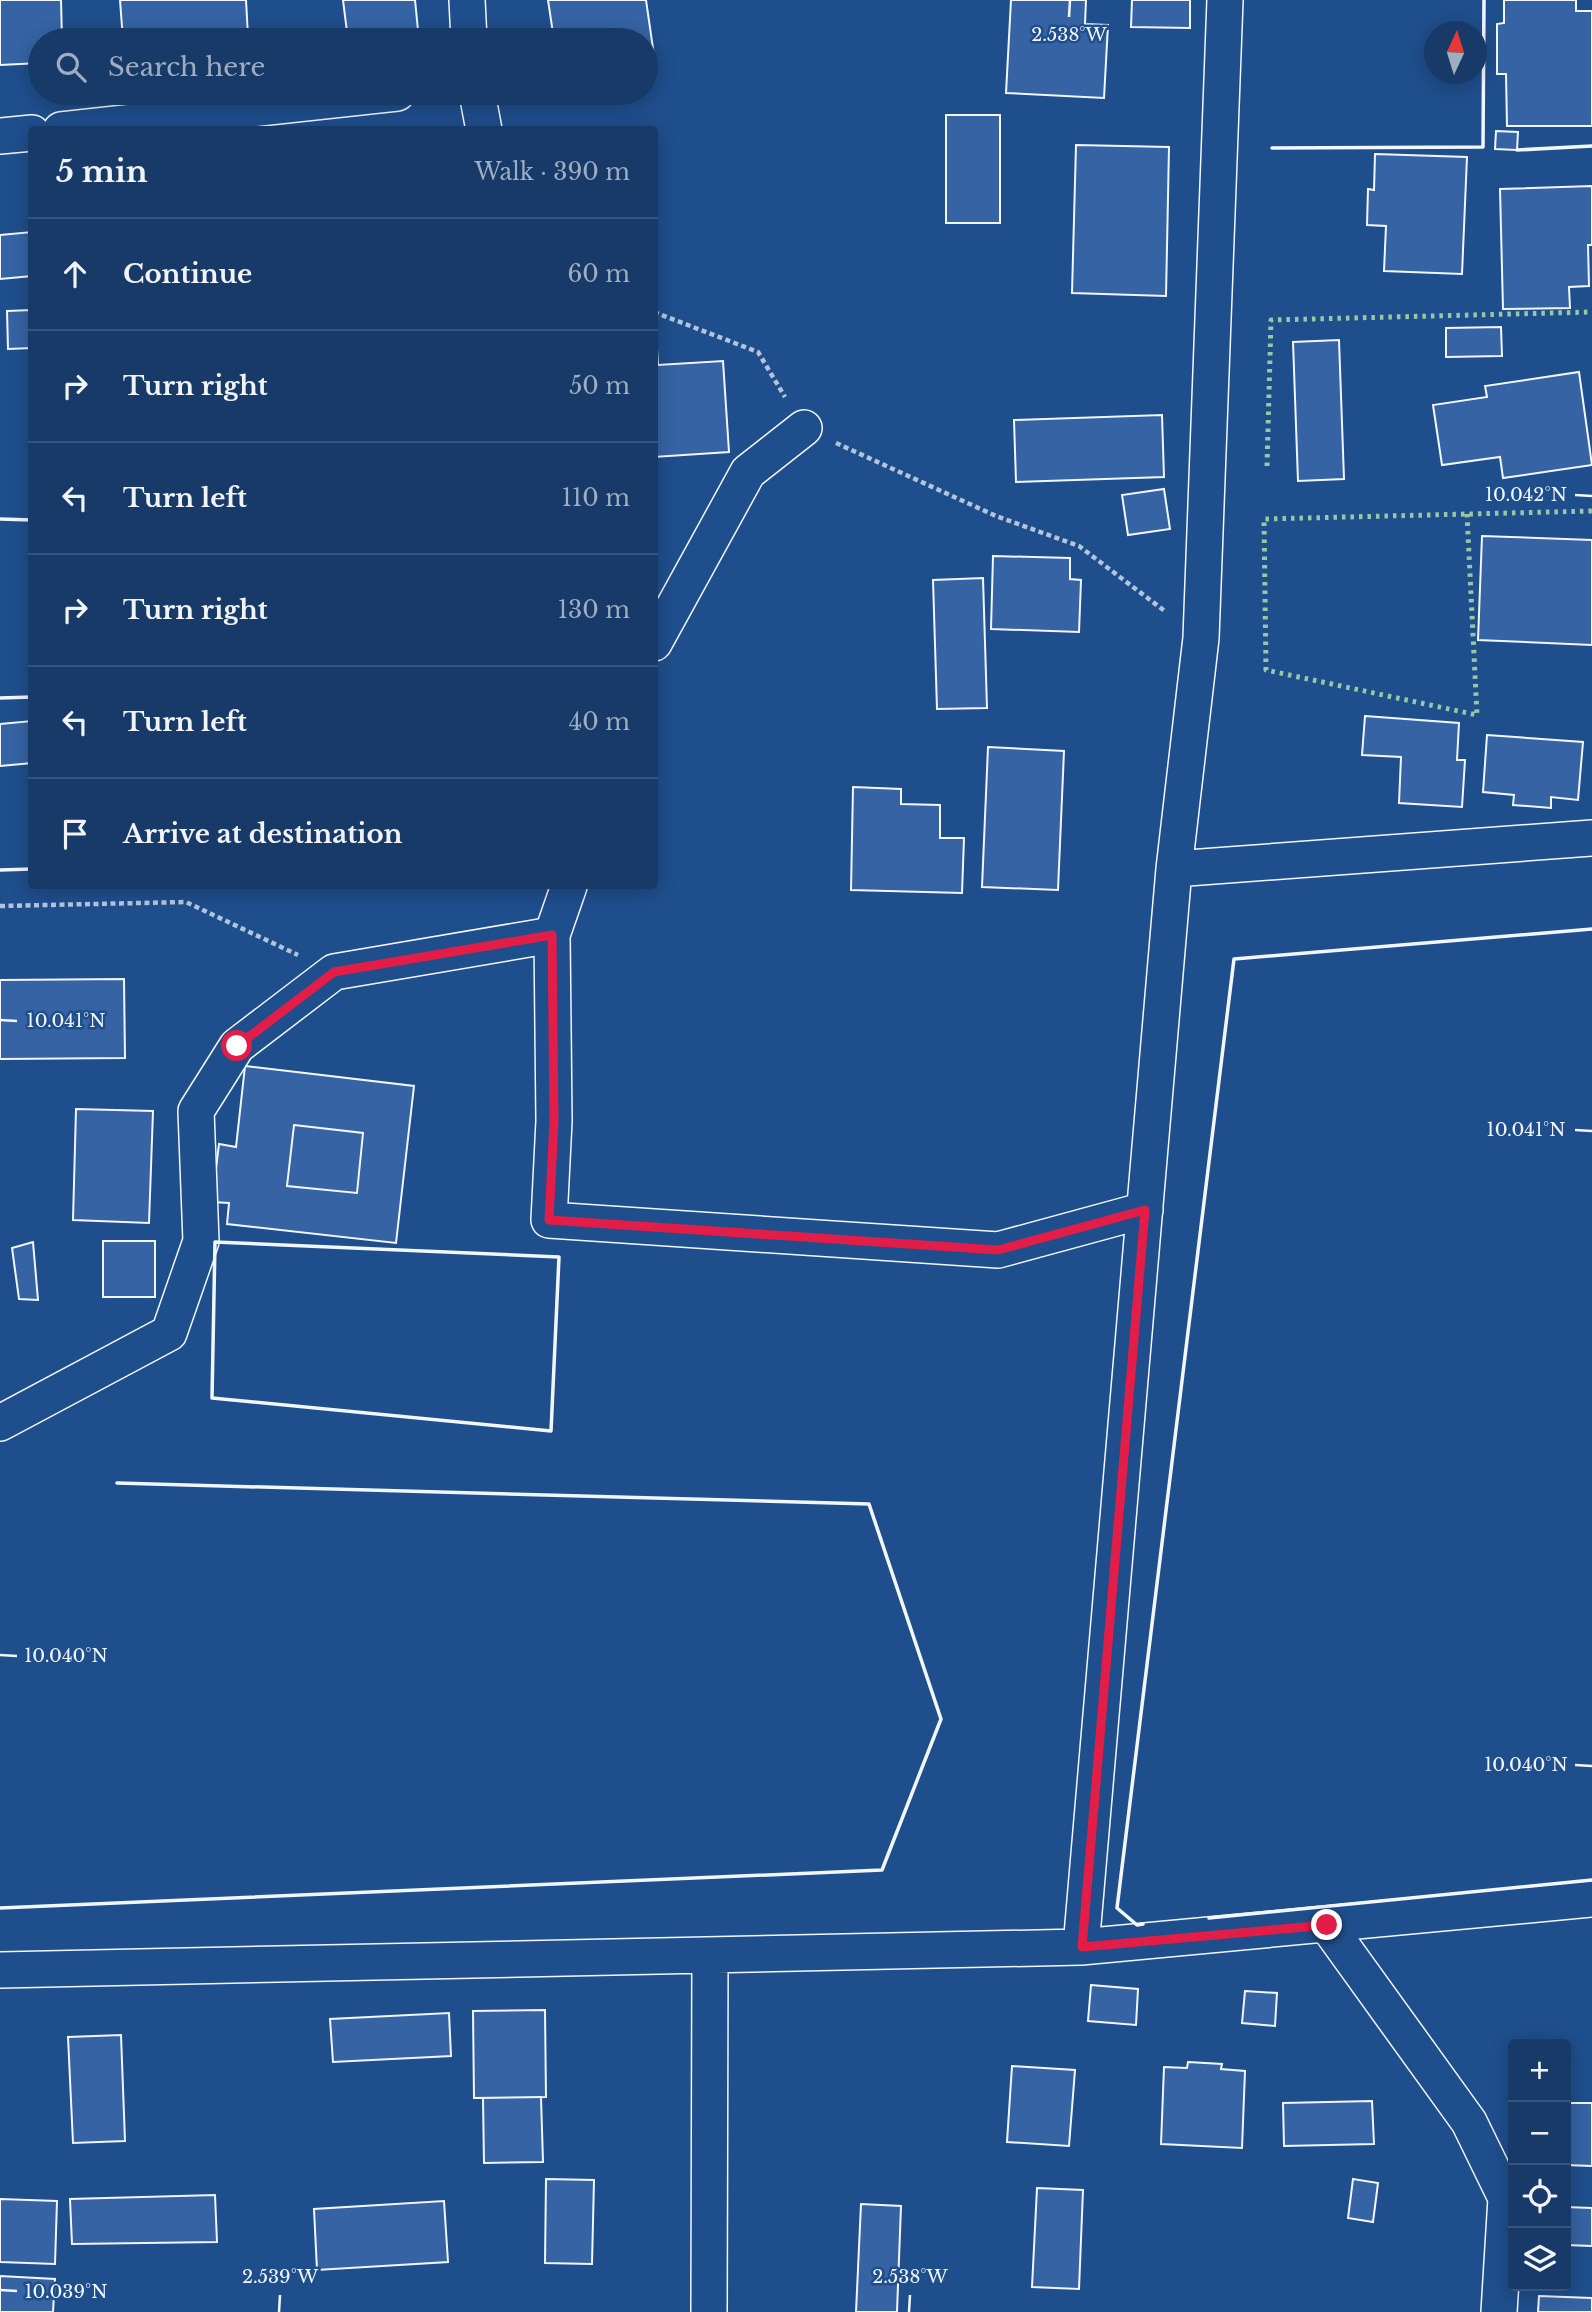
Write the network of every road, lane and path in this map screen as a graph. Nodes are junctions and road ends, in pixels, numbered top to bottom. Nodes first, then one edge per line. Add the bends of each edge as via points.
1 (467, 0) edge
2 (1224, 0) edge
3 (468, 28) edge
4 (288, 105) edge
5 (479, 105) edge
6 (97, 126) edge
7 (483, 126) edge
8 (28, 133) edge
9 (0, 136) edge
10 (658, 314) edge
11 (804, 428) junction
12 (658, 636) edge
13 (1201, 638) junction
14 (1592, 838) edge
15 (1174, 869) junction
16 (568, 889) edge
17 (0, 905) edge
18 (552, 935) junction
19 (334, 972) junction
20 (1145, 1210) junction
21 (0, 1423) edge
22 (1592, 1899) edge
23 (1327, 1925) junction
24 (1082, 1947) junction
25 (710, 1956) junction
26 (0, 1970) edge
27 (709, 2312) edge
28 (1499, 2312) edge

1 - 3 street
2 - 13 street
4 - 6 street
5 - 7 street
8 - 9 street
10 - 11 path via 758,352
11 - 12 street via 748,472
11 - 13 path via 996,516 1079,546
13 - 15 street
14 - 15 street
15 - 20 street
16 - 18 street
17 - 19 path via 186,902
18 - 19 street
18 - 20 street via 554,1121 549,1220 998,1250
19 - 21 street via 237,1046 195,1111 201,1241 169,1333
20 - 24 street
22 - 23 street
23 - 24 street
23 - 28 street via 1469,2122 1506,2198
24 - 25 street
25 - 26 street
25 - 27 street

